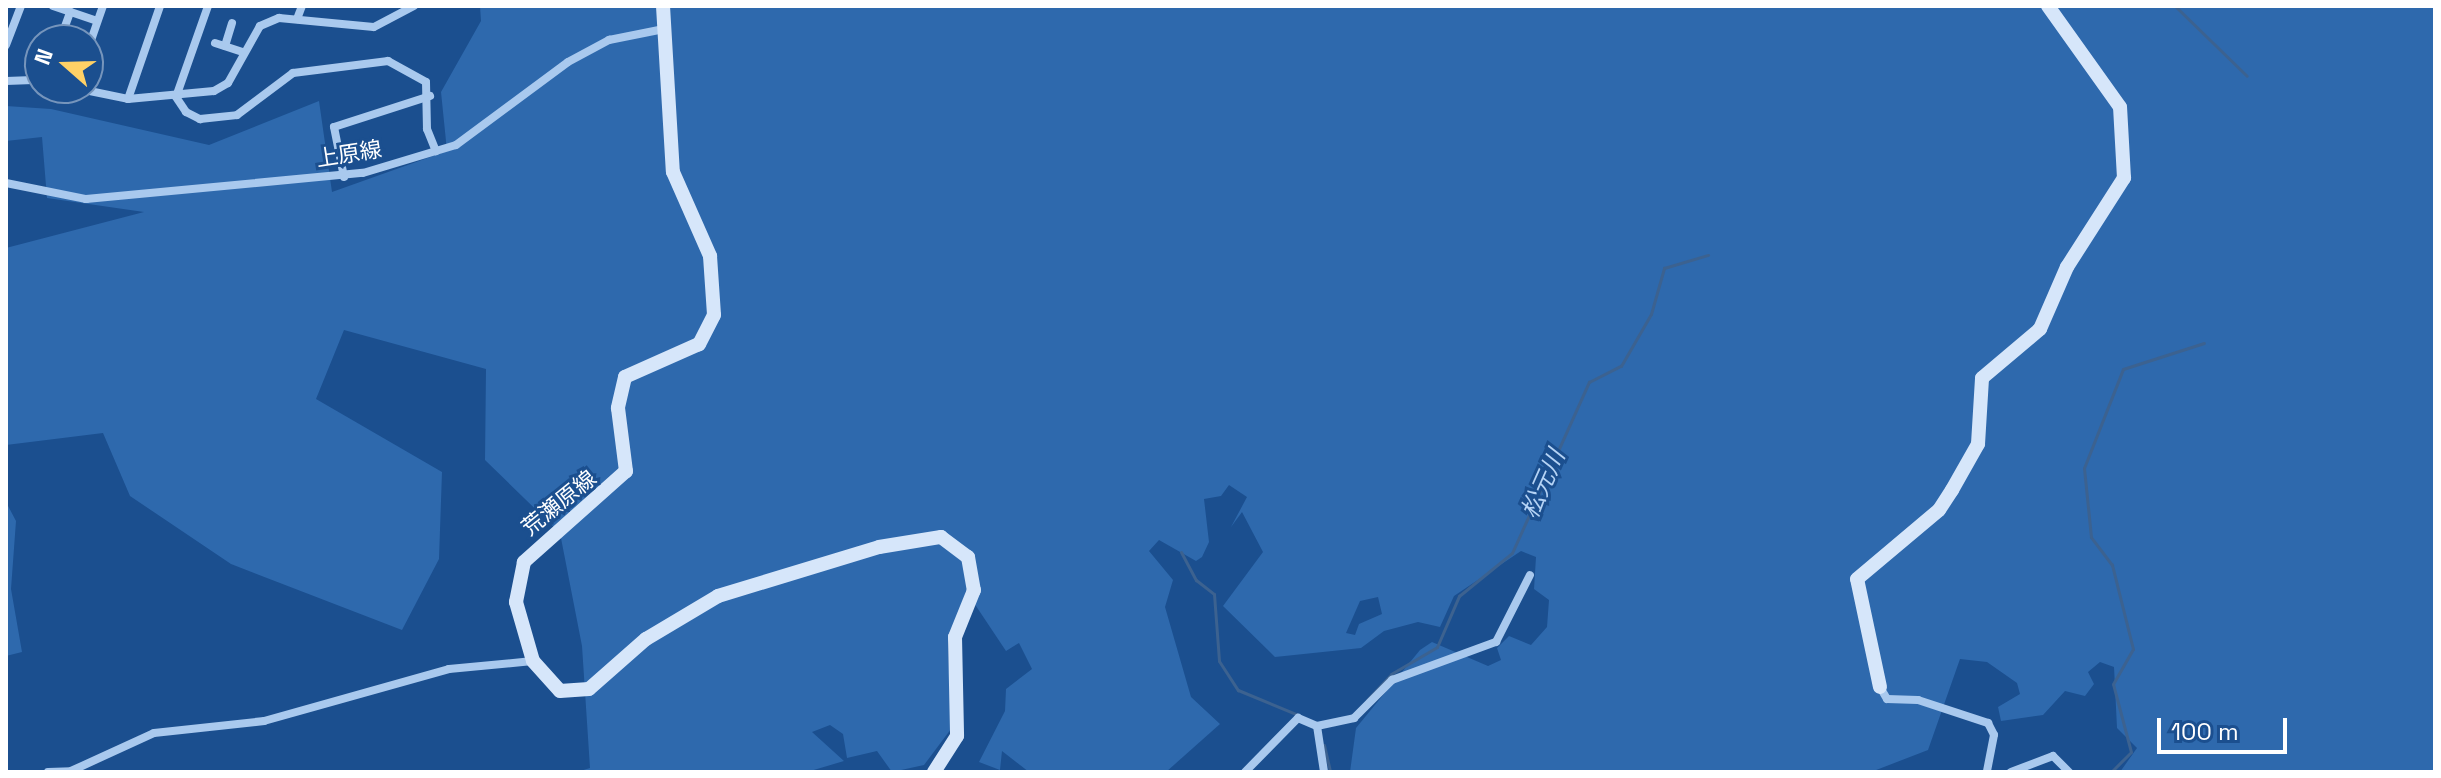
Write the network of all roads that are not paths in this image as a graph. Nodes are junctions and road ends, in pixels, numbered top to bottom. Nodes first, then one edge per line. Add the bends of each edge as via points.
1 (21, 6) edge
2 (53, 6) edge
3 (103, 6) edge
4 (160, 6) edge
5 (208, 6) edge
6 (302, 6) edge
7 (414, 6) edge
8 (663, 6) edge
9 (2048, 6) edge
10 (70, 12) junction
11 (297, 19) junction
12 (97, 21) junction
13 (232, 23) dead end
14 (66, 24) edge
15 (96, 24) edge
16 (664, 29) junction
17 (6, 45) edge
18 (243, 52) junction
19 (104, 94) edge
20 (430, 96) junction
21 (176, 97) junction
22 (128, 99) junction
23 (436, 151) junction
24 (344, 177) junction
25 (6, 183) edge
26 (1530, 575) dead end
27 (533, 661) junction
28 (1880, 687) joint
29 (1317, 726) junction
30 (72, 771) edge
31 (48, 772) edge
32 (934, 772) edge
33 (1245, 772) edge
34 (1324, 772) edge
35 (1987, 772) edge
36 (2011, 772) edge
37 (2069, 772) edge

1 - 17 street
2 - 10 street
3 - 12 street
4 - 22 street
5 - 21 street
6 - 11 street
7 - 11 street via 374,27
8 - 16 street, 荒瀬原線
9 - 28 street via 2120,107 2124,178 2067,267 2040,329 1982,378 1975,455 1939,510 1872,559 1857,579
10 - 12 street
10 - 14 street
11 - 18 street via 260,26
12 - 15 street
13 - 18 street via 220,45
16 - 23 street, 上原線 via 609,40 568,62 456,145
16 - 27 street, 荒瀬原線 via 673,172 710,256 714,315 699,344 625,377 618,408 626,471 524,562 516,602
18 - 21 street via 228,83
19 - 22 street
20 - 21 street via 416,72 388,61 293,73 237,115 200,119
20 - 23 street via 427,129
20 - 24 street via 334,127
21 - 22 street
23 - 24 street, 上原線
24 - 25 street, 上原線 via 180,185 86,199
26 - 29 street via 1496,642 1392,680 1354,718
27 - 30 street via 449,669 264,721 154,733
27 - 32 street, 荒瀬原線 via 560,691 589,689 646,639 718,596 879,547 941,537 968,557 974,590 955,637 957,736
28 - 35 street via 1887,699 1918,700 1988,723 1994,735
29 - 33 street via 1298,718
29 - 34 street
30 - 31 street
36 - 37 street via 2053,756

